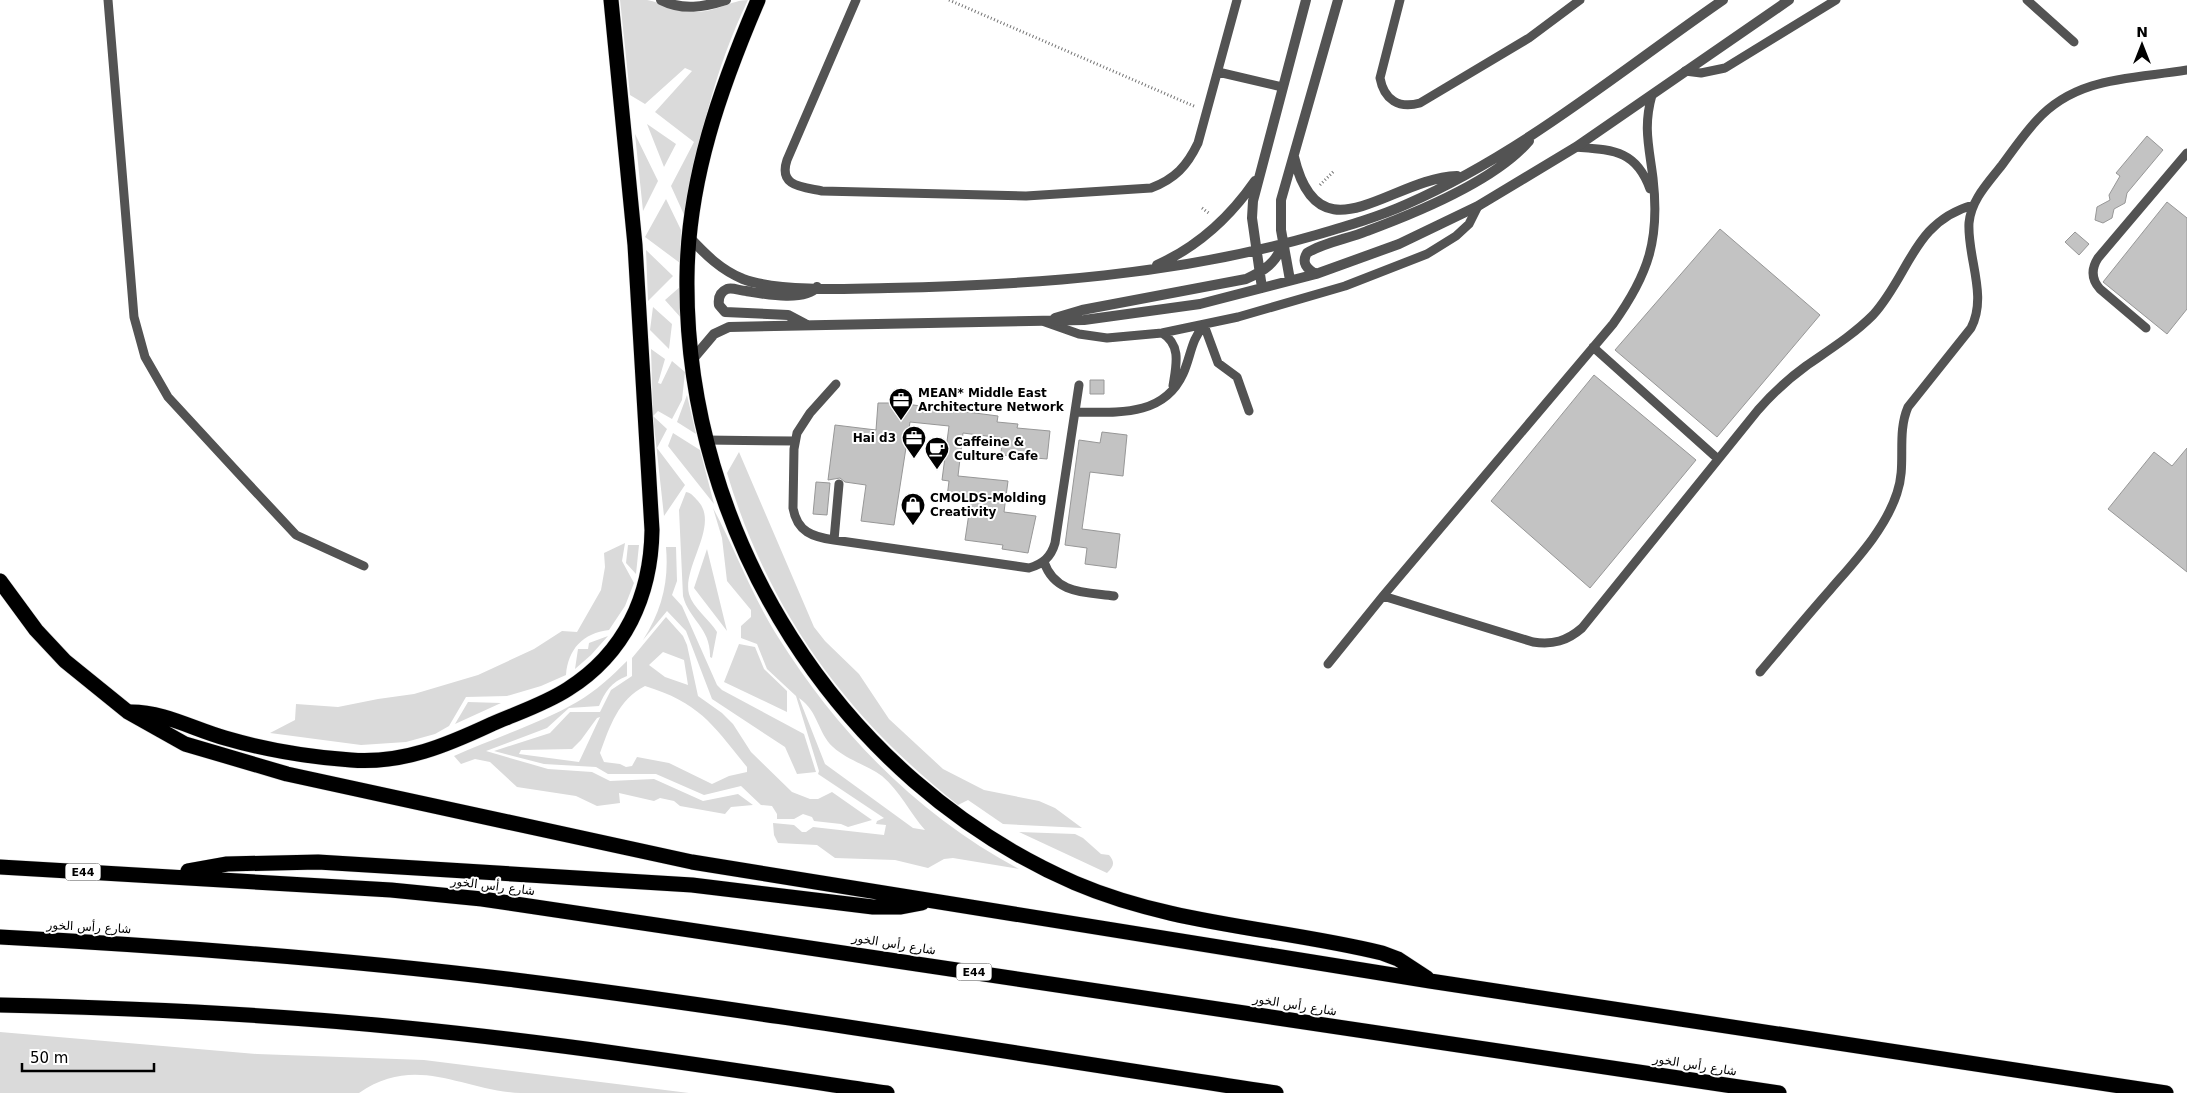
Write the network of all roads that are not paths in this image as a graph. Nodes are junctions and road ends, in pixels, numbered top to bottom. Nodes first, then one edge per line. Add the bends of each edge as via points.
1 (108, 0) edge
2 (612, 0) edge
3 (661, 0) edge
4 (726, 0) edge
5 (758, 0) edge
6 (856, 0) edge
7 (1237, 0) edge
8 (1306, 0) edge
9 (1338, 0) edge
10 (1400, 0) edge
11 (1580, 0) edge
12 (1723, 0) edge
13 (1789, 0) edge
14 (1836, 0) edge
15 (2028, 0) edge
16 (2074, 42) dead end
17 (2187, 70) edge
18 (1686, 71) junction
19 (1218, 72) junction
20 (1282, 87) junction
21 (1652, 95) junction
22 (1535, 135) junction
23 (1576, 147) junction
24 (2187, 153) edge
25 (1293, 155) junction
26 (1258, 176) junction
27 (1460, 176) junction
28 (1655, 204) junction
29 (1973, 205) junction
30 (1478, 206) junction
31 (690, 238) junction
32 (1283, 244) junction
33 (1256, 251) junction
34 (1240, 254) junction
35 (1142, 271) junction
36 (1259, 273) junction
37 (1316, 274) junction
38 (1246, 279) junction
39 (1290, 280) junction
40 (817, 287) junction
41 (1262, 288) junction
42 (1045, 322) junction
43 (805, 324) junction
44 (1204, 325) junction
45 (2146, 328) dead end
46 (1162, 333) junction
47 (1593, 347) junction
48 (692, 360) junction
49 (836, 384) dead end
50 (1079, 385) dead end
51 (1173, 387) junction
52 (1249, 411) dead end
53 (1075, 412) junction
54 (704, 440) junction
55 (795, 441) junction
56 (1718, 459) junction
57 (840, 484) dead end
58 (834, 540) junction
59 (1044, 562) junction
60 (364, 566) dead end
61 (0, 581) edge
62 (1114, 596) dead end
63 (1383, 596) junction
64 (1328, 664) dead end
65 (1760, 672) dead end
66 (128, 712) junction
67 (0, 867) edge
68 (165, 876) junction
69 (928, 900) junction
70 (0, 937) edge
71 (1430, 981) junction
72 (0, 1005) edge
73 (887, 1093) edge
74 (1276, 1093) edge
75 (1779, 1093) edge
76 (2166, 1093) edge

1 - 60 lane via 134,317 145,357 168,397 296,536
2 - 66 highway via 635,245 652,530 652,550 644,591 624,636 598,666 555,696 435,750 390,760 352,760 261,747 223,738 155,714
3 - 4 street via 690,8
5 - 31 highway via 716,105 695,193
6 - 19 lane via 784,168 786,177 800,187 831,191 1026,196 1151,188 1167,182 1191,158
7 - 19 lane
8 - 20 street
9 - 25 street
10 - 11 lane via 1380,78 1388,98 1409,106 1420,103 1529,38
12 - 22 street
13 - 18 street
14 - 18 lane via 1725,68 1701,73
15 - 16 lane
17 - 29 lane via 2107,80 2068,95 2036,120
18 - 21 street
19 - 20 lane
20 - 26 street
21 - 23 street
21 - 28 lane via 1646,126
22 - 27 street
22 - 37 street via 1515,156 1455,193 1384,225 1306,253 1306,267
23 - 28 lane via 1619,152 1629,158 1643,172
23 - 30 street
24 - 45 lane via 2098,258 2092,271 2100,288
25 - 27 street via 1306,191 1322,206 1333,211 1355,208 1429,180
25 - 32 street via 1281,200
26 - 33 street via 1252,218
26 - 35 street via 1207,235 1176,256
27 - 32 street via 1406,204
28 - 47 lane via 1656,227 1642,275 1626,306
29 - 56 lane via 1948,214 1932,226 1872,316 1772,394
29 - 65 lane via 1969,224 1977,314 1971,328 1908,407 1902,421 1900,478 1892,505 1861,554
30 - 37 street via 1399,244
30 - 44 lane via 1468,224 1456,236 1427,254 1345,286
31 - 40 street via 718,265 744,279 772,285
31 - 48 highway via 687,274
32 - 33 street
32 - 36 street via 1274,261
32 - 39 street
33 - 34 street
33 - 36 street
34 - 35 street
34 - 38 street via 1248,258 1254,267
35 - 40 street via 932,287
36 - 38 street
36 - 41 street
37 - 39 street
38 - 42 street via 1082,310
39 - 41 street
40 - 43 street via 814,292 804,295 732,288 720,295 719,305 725,312 788,315
41 - 42 street via 1162,311
42 - 43 street
42 - 46 lane via 1093,337
43 - 48 street via 729,326 714,334
44 - 46 lane
44 - 51 lane via 1193,342 1183,374
44 - 52 lane via 1218,363 1237,377
46 - 51 lane via 1176,350
47 - 56 lane
47 - 63 lane
48 - 54 highway
49 - 55 lane via 802,423
50 - 53 lane
51 - 53 lane via 1158,402 1135,411
53 - 59 lane via 1055,543
54 - 55 lane
54 - 71 highway via 747,558 784,628 830,693 871,742 948,809 1041,867 1107,895 1174,915 1382,952
55 - 58 lane via 795,518 808,534
56 - 63 lane via 1582,628 1563,640 1533,642
57 - 58 lane
58 - 59 lane via 1029,568
59 - 62 lane via 1053,579 1068,589
61 - 66 highway via 36,630 65,661
63 - 64 lane
66 - 69 highway via 186,744 287,774 692,862
67 - 68 highway, شارع رأس الخور / E44
68 - 69 highway via 227,864 318,862 692,885 873,907 901,907
68 - 75 highway, شارع رأس الخور / E44 via 391,890 538,906
69 - 71 highway
70 - 74 highway, شارع رأس الخور via 248,952 514,980
71 - 76 highway
72 - 73 highway via 203,1012 414,1028 607,1051

